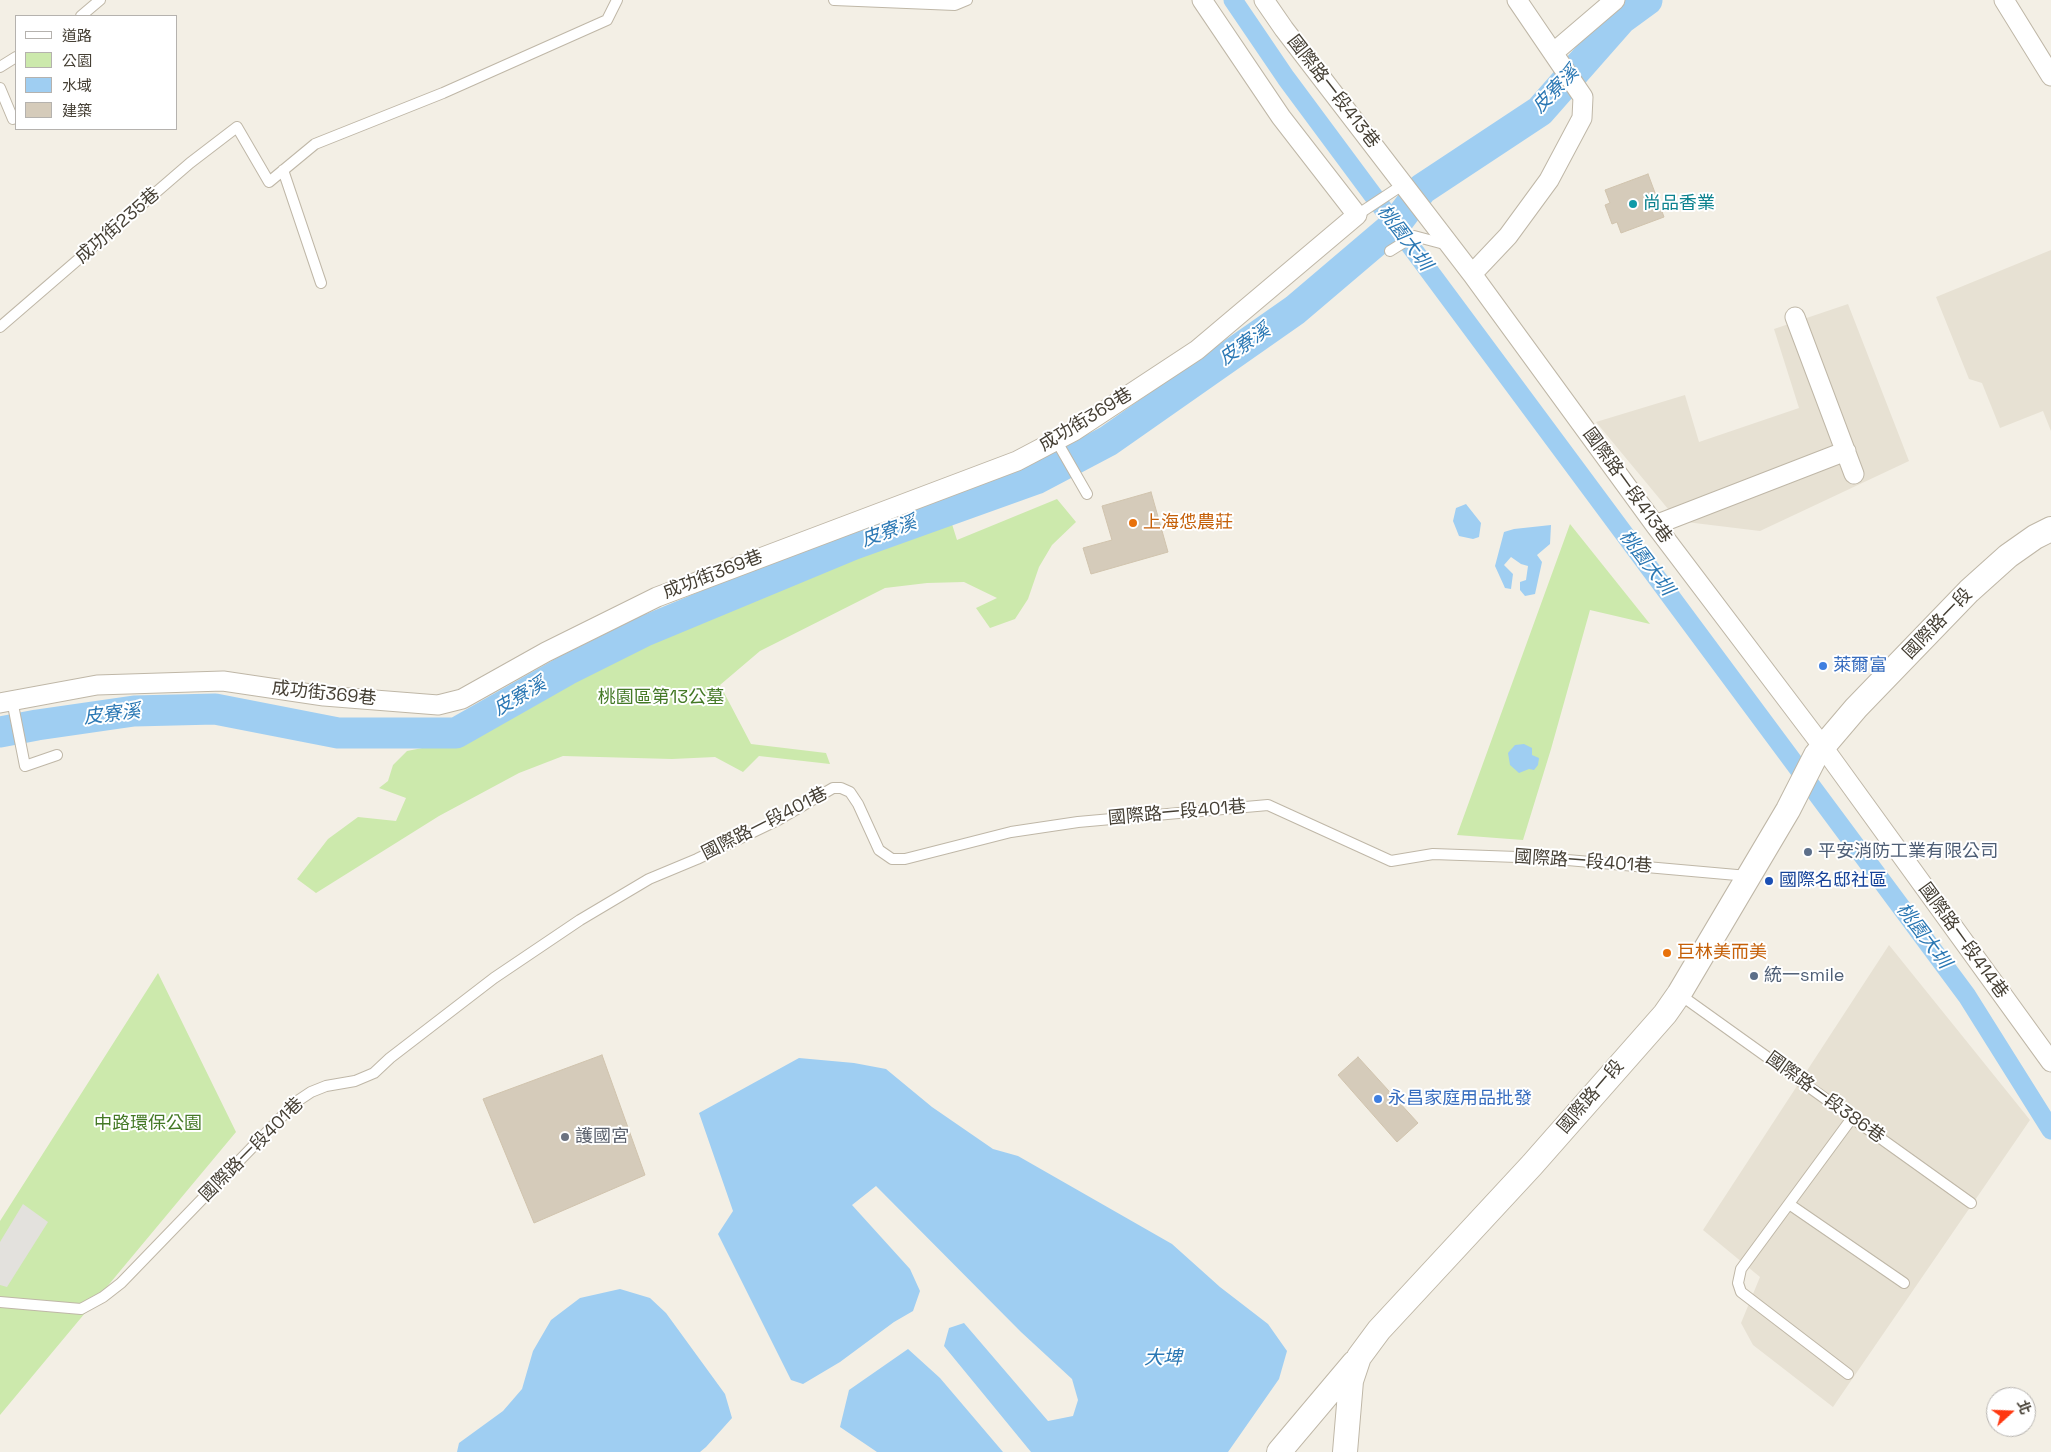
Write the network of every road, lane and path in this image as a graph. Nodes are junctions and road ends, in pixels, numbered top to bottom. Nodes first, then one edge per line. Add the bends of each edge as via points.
1 (100, 0) edge
2 (617, 0) edge
3 (834, 0) edge
4 (968, 0) edge
5 (1202, 0) edge
6 (1264, 0) edge
7 (1517, 0) edge
8 (1615, 0) edge
9 (2004, 0) edge
10 (82, 15) edge
11 (1556, 57) junction
12 (15, 58) edge
13 (0, 67) edge
14 (2051, 76) edge
15 (0, 88) edge
16 (13, 119) dead end
17 (282, 170) junction
18 (1404, 184) junction
19 (1357, 215) junction
20 (1451, 245) junction
21 (1390, 251) dead end
22 (1472, 274) junction
23 (321, 283) dead end
24 (1795, 317) dead end
25 (0, 327) edge
26 (1056, 441) junction
27 (1846, 451) junction
28 (1854, 474) dead end
29 (1087, 494) dead end
30 (1655, 525) junction
31 (2051, 529) edge
32 (9, 704) edge
33 (1819, 751) junction
34 (57, 755) dead end
35 (1749, 876) junction
36 (1679, 994) junction
37 (2051, 1062) edge
38 (1852, 1118) junction
39 (1970, 1203) dead end
40 (1789, 1204) junction
41 (1904, 1284) dead end
42 (0, 1302) edge
43 (1359, 1357) junction
44 (1848, 1374) dead end
45 (1279, 1452) edge
46 (1345, 1452) edge

1 - 10 lane
2 - 17 lane via 607,20 443,94 315,144
3 - 4 lane via 955,5
5 - 19 street via 1281,117
6 - 18 street, 國際路一段413巷
7 - 11 street
8 - 11 street
9 - 14 street
11 - 22 street via 1583,97 1582,118 1549,180 1508,236
12 - 13 lane
15 - 16 lane
17 - 23 lane
17 - 25 lane, 成功街235巷 via 269,182 237,127 190,163
18 - 19 lane
18 - 20 street, 國際路一段413巷
19 - 26 street, 成功街369巷 via 1197,350
20 - 21 lane via 1414,236
20 - 22 street, 國際路一段413巷
22 - 30 street, 國際路一段413巷
24 - 27 street
26 - 29 lane
26 - 32 street, 成功街369巷 via 1017,461 656,597 546,652 462,699 438,705 324,696 223,681 97,685
27 - 28 street
27 - 30 street
30 - 33 street, 國際路一段413巷
31 - 33 street, 國際路一段 via 2008,556 1969,591
32 - 34 lane via 20,735 25,766
33 - 35 street, 國際路一段
33 - 37 street, 國際路一段414巷 via 1844,779
35 - 36 street, 國際路一段
35 - 42 lane, 國際路一段401巷 via 1544,858 1433,854 1390,861 1268,805 1078,822 1012,832 905,859 892,859 879,850 850,792 833,788 778,820 649,879 580,920 494,978 374,1073 356,1081 318,1089 296,1102 121,1283 103,1297 81,1309
36 - 38 lane, 國際路一段386巷
36 - 43 street, 國際路一段 via 1538,1158 1379,1330
38 - 39 lane, 國際路一段386巷
38 - 40 lane
40 - 41 lane
40 - 44 lane via 1740,1269 1738,1282 1741,1292
43 - 45 street, 國際路一段
43 - 46 street, 國際路一段 via 1351,1380

